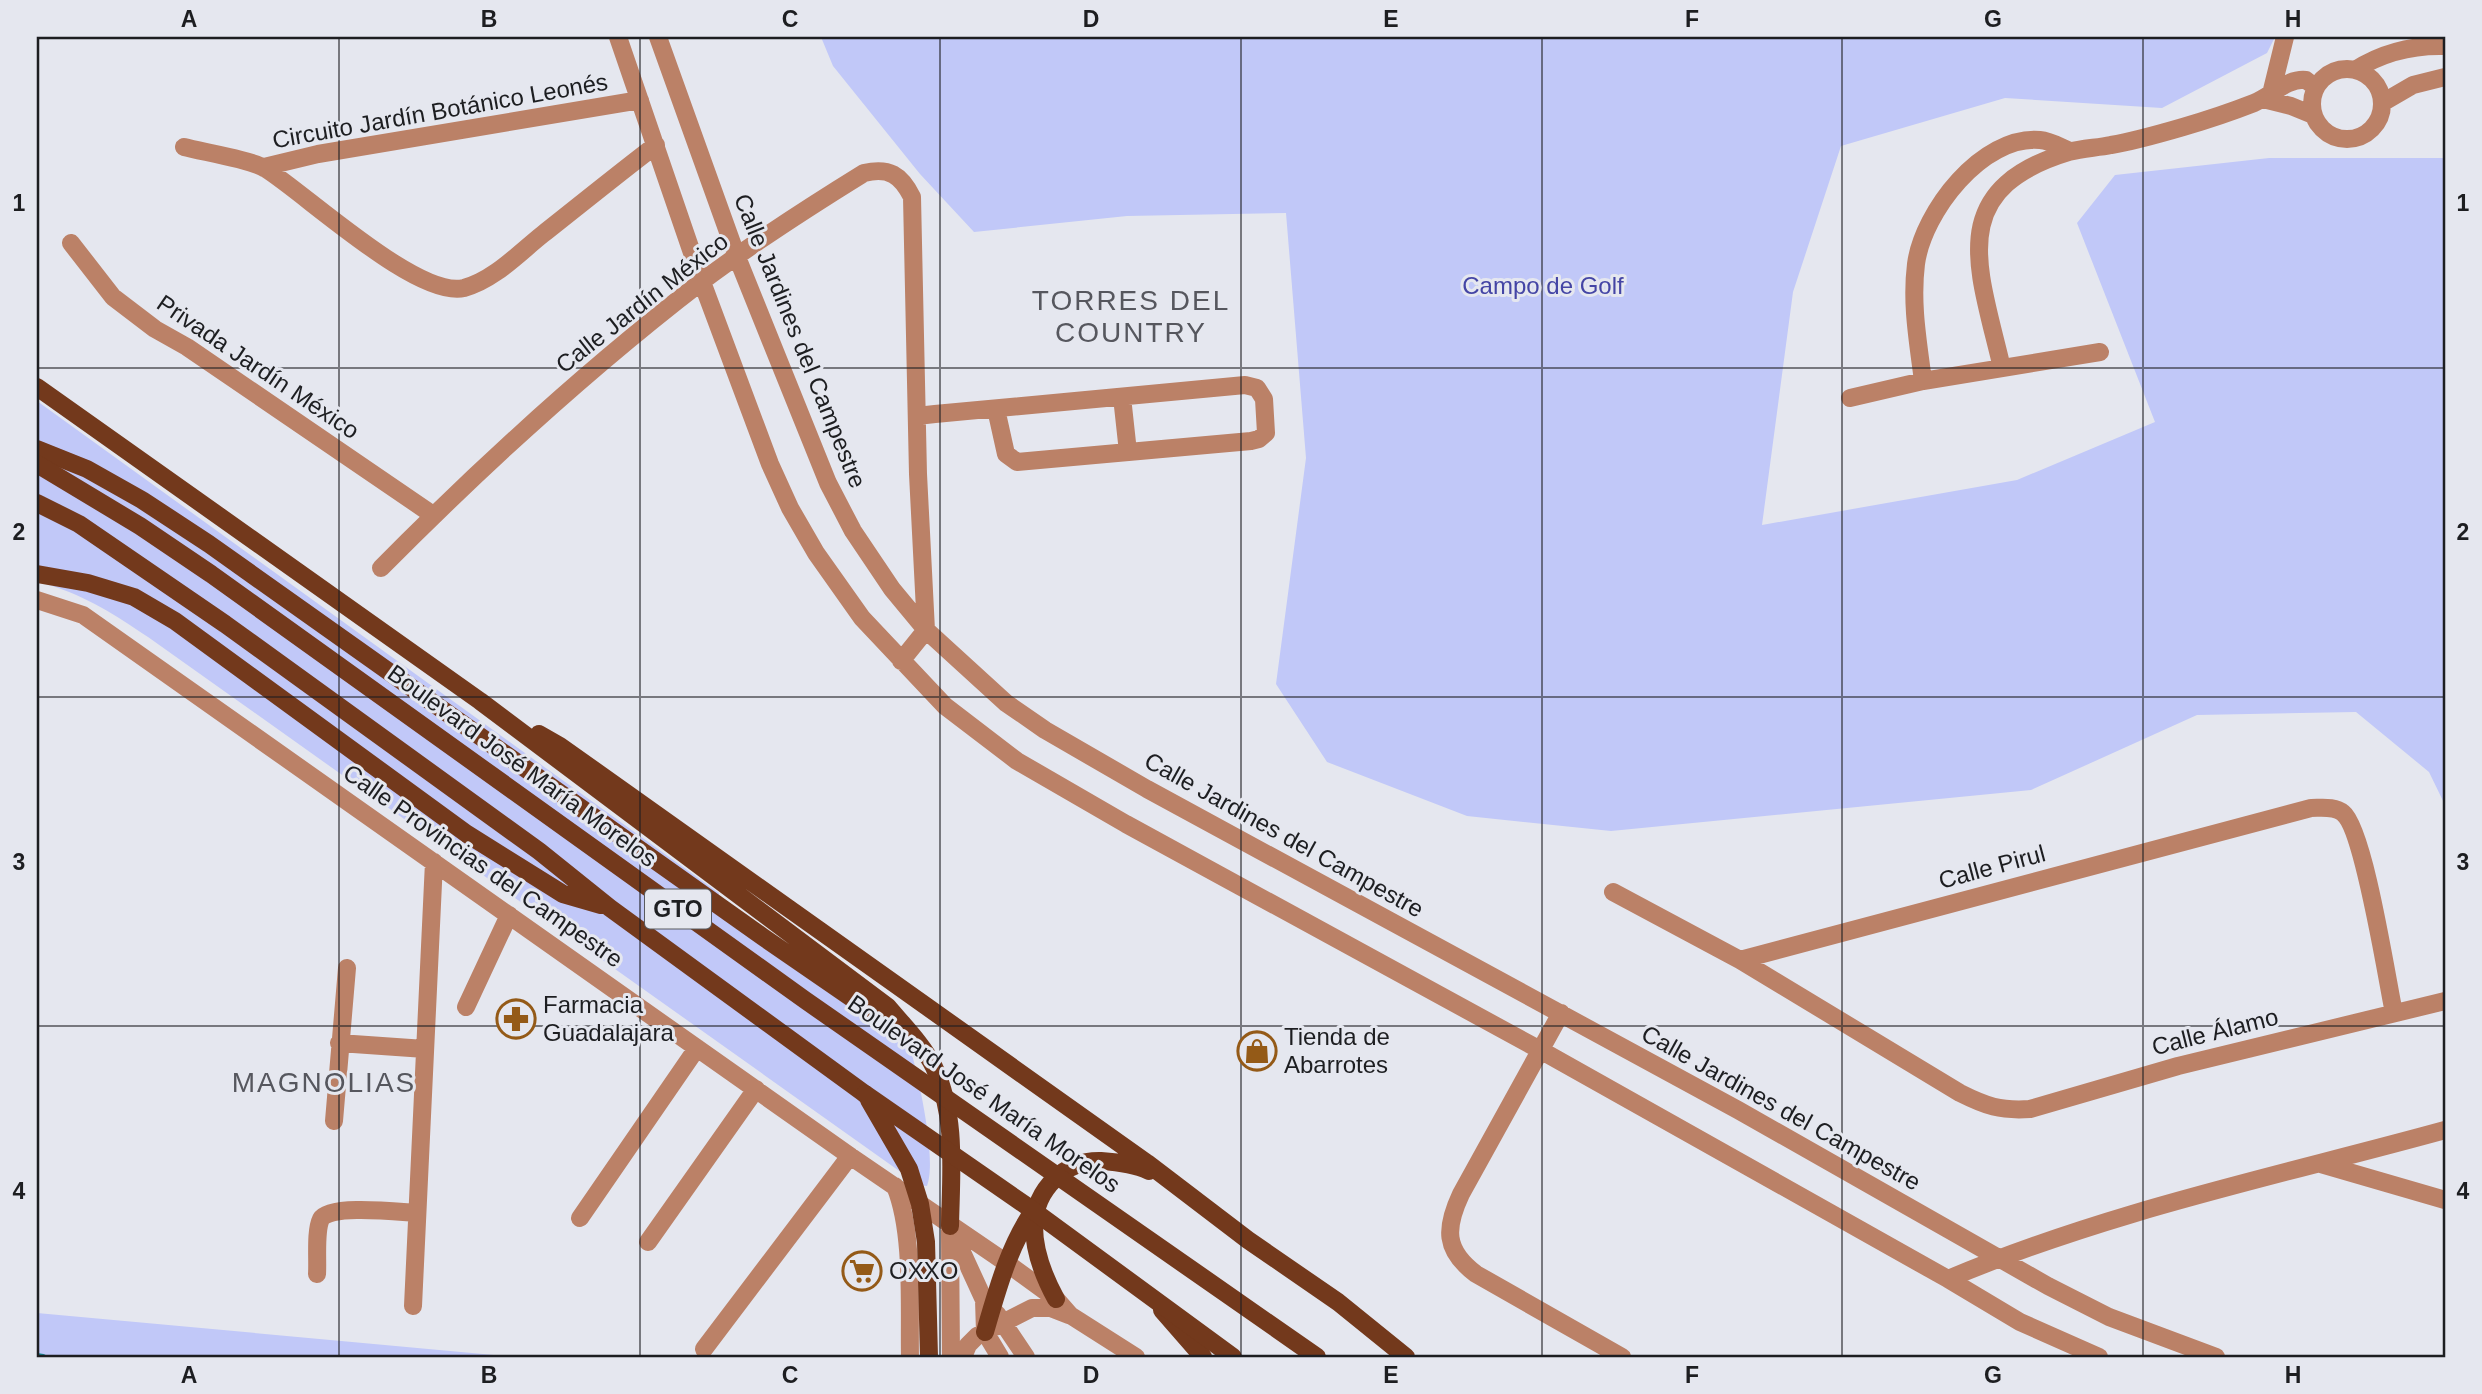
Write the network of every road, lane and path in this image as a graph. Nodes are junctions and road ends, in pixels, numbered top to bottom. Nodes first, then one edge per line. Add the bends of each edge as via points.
1 (618, 37) edge
2 (658, 37) edge
3 (2285, 37) edge
4 (2445, 46) edge
5 (2355, 70) junction
6 (2445, 77) edge
7 (2315, 87) junction
8 (2267, 97) junction
9 (640, 100) junction
10 (2382, 103) junction
11 (2313, 115) junction
12 (656, 145) junction
13 (184, 147) dead end
14 (2070, 151) junction
15 (264, 167) junction
16 (71, 243) dead end
17 (737, 257) junction
18 (702, 282) junction
19 (2100, 352) dead end
20 (2002, 368) junction
21 (1923, 382) junction
22 (37, 387) edge
23 (1122, 397) junction
24 (1850, 398) dead end
25 (996, 409) junction
26 (917, 416) junction
27 (37, 449) edge
28 (1128, 452) junction
29 (37, 464) edge
30 (37, 503) edge
31 (433, 515) junction
32 (381, 568) dead end
33 (37, 574) edge
34 (37, 600) edge
35 (926, 630) junction
36 (901, 661) junction
37 (480, 701) junction
38 (435, 862) junction
39 (1613, 892) dead end
40 (610, 908) junction
41 (509, 915) junction
42 (1740, 960) junction
43 (347, 968) dead end
44 (2445, 1001) edge
45 (466, 1007) dead end
46 (1561, 1013) junction
47 (2394, 1013) junction
48 (339, 1042) junction
49 (921, 1046) junction
50 (697, 1048) junction
51 (425, 1049) junction
52 (1542, 1051) junction
53 (756, 1089) junction
54 (865, 1094) junction
55 (334, 1121) dead end
56 (2445, 1130) edge
57 (850, 1156) junction
58 (2321, 1164) junction
59 (1174, 1184) junction
60 (895, 1186) junction
61 (1042, 1198) junction
62 (2445, 1200) edge
63 (417, 1213) junction
64 (580, 1218) dead end
65 (950, 1226) junction
66 (648, 1242) dead end
67 (1999, 1258) junction
68 (1008, 1264) junction
69 (317, 1274) dead end
70 (1948, 1279) junction
71 (1144, 1293) junction
72 (1056, 1299) junction
73 (413, 1306) dead end
74 (993, 1310) junction
75 (1070, 1315) junction
76 (985, 1332) junction
77 (704, 1349) dead end
78 (910, 1357) edge
79 (929, 1357) edge
80 (951, 1357) edge
81 (963, 1357) edge
82 (1000, 1357) edge
83 (1026, 1357) edge
84 (1136, 1357) edge
85 (1203, 1357) edge
86 (1233, 1357) edge
87 (1317, 1357) edge
88 (1406, 1357) edge
89 (1622, 1357) edge
90 (2099, 1357) edge
91 (2216, 1357) edge

1 - 9 street
2 - 17 street, Calle Jardines del Campestre
3 - 8 street
4 - 5 street via 2397,50 2374,57
5 - 7 street via 2332,72
5 - 10 street via 2374,82
6 - 10 street via 2413,85
7 - 8 street via 2300,80
7 - 11 street
8 - 11 street
8 - 14 street via 2158,135
9 - 12 street
9 - 15 street, Circuito Jardín Botánico Leonés
10 - 11 street via 2380,117 2360,137 2332,136 2320,128
12 - 15 street, Circuito Jardín Botánico Leonés via 498,271 463,288 449,289 411,274
12 - 18 street
13 - 15 street
14 - 20 street via 2021,171 1983,214 1979,242 1982,281
14 - 21 street via 2039,140 2012,143 1980,161 1943,201 1916,262 1913,306
16 - 31 street, Privada Jardín México via 113,297 155,329
17 - 18 street, Calle Jardín México
17 - 26 street, Calle Jardín México via 864,173 883,170 901,179 912,197
17 - 35 street, Calle Jardines del Campestre via 828,484 892,589
18 - 31 street, Calle Jardín México via 542,414
18 - 36 street via 790,508 862,618
19 - 20 street
20 - 21 street
21 - 24 street
22 - 37 main road
23 - 25 street
23 - 28 street
23 - 28 street via 1245,385 1258,388 1264,399 1266,433 1259,439
25 - 26 street
25 - 28 street via 1006,454 1017,462
26 - 35 street, Calle Jardín México
27 - 49 main road via 87,468 209,544
29 - 87 main road, Boulevard José María Morelos / GTO, bridge via 211,574 805,1000
30 - 40 main road, GTO via 79,524 225,624 539,851
31 - 32 street, Calle Jardín México
33 - 40 main road via 134,597 175,621 519,869 563,894
34 - 38 street, Calle Provincias del Campestre via 83,615
35 - 36 street
35 - 46 street, Calle Jardines del Campestre via 1006,703 1045,730
36 - 52 street via 945,706 1017,761
37 - 49 main road via 888,1007
37 - 59 main road via 561,746
38 - 41 street, Calle Provincias del Campestre
38 - 51 street
39 - 42 street
40 - 54 main road, GTO
41 - 45 street
41 - 50 street, Calle Provincias del Campestre
42 - 47 street, Calle Álamo via 1960,1093 1998,1109 2030,1109 2178,1066
42 - 47 street, Calle Pirul via 2311,808 2327,808 2344,813 2352,824
43 - 48 street
44 - 47 street, Calle Álamo
46 - 52 street
46 - 67 street, Calle Jardines del Campestre
48 - 51 street
48 - 55 street
49 - 65 main road via 947,1103
50 - 53 street, Calle Provincias del Campestre
50 - 64 street
51 - 63 street
52 - 70 street
52 - 89 street via 1461,1194 1450,1240 1458,1258 1476,1274
53 - 57 street, Calle Provincias del Campestre
53 - 66 street
54 - 71 main road, GTO, bridge
54 - 79 main road, bridge via 909,1169 920,1204 926,1242
56 - 58 street
57 - 60 street, Calle Provincias del Campestre
57 - 77 street
58 - 62 street
58 - 67 street via 2173,1200
59 - 61 main road via 1141,1167 1087,1161 1072,1165 1055,1178
59 - 88 main road
60 - 65 street, Calle Provincias del Campestre
60 - 78 street via 906,1248
61 - 68 main road via 1024,1224
61 - 72 main road via 1034,1223 1035,1239
63 - 69 street via 327,1212 320,1222
63 - 73 street
65 - 68 street, Calle Provincias del Campestre
65 - 74 street
65 - 80 street
67 - 70 street
67 - 91 street, Calle Jardines del Campestre via 2109,1317
68 - 72 street, Calle Provincias del Campestre
68 - 74 main road
70 - 90 street via 2020,1322
71 - 85 main road, bridge
71 - 86 main road, GTO, bridge
72 - 75 street, Calle Provincias del Campestre
74 - 75 street via 1051,1308
74 - 76 main road
74 - 83 street
75 - 84 street
76 - 81 street via 968,1345
76 - 82 street

